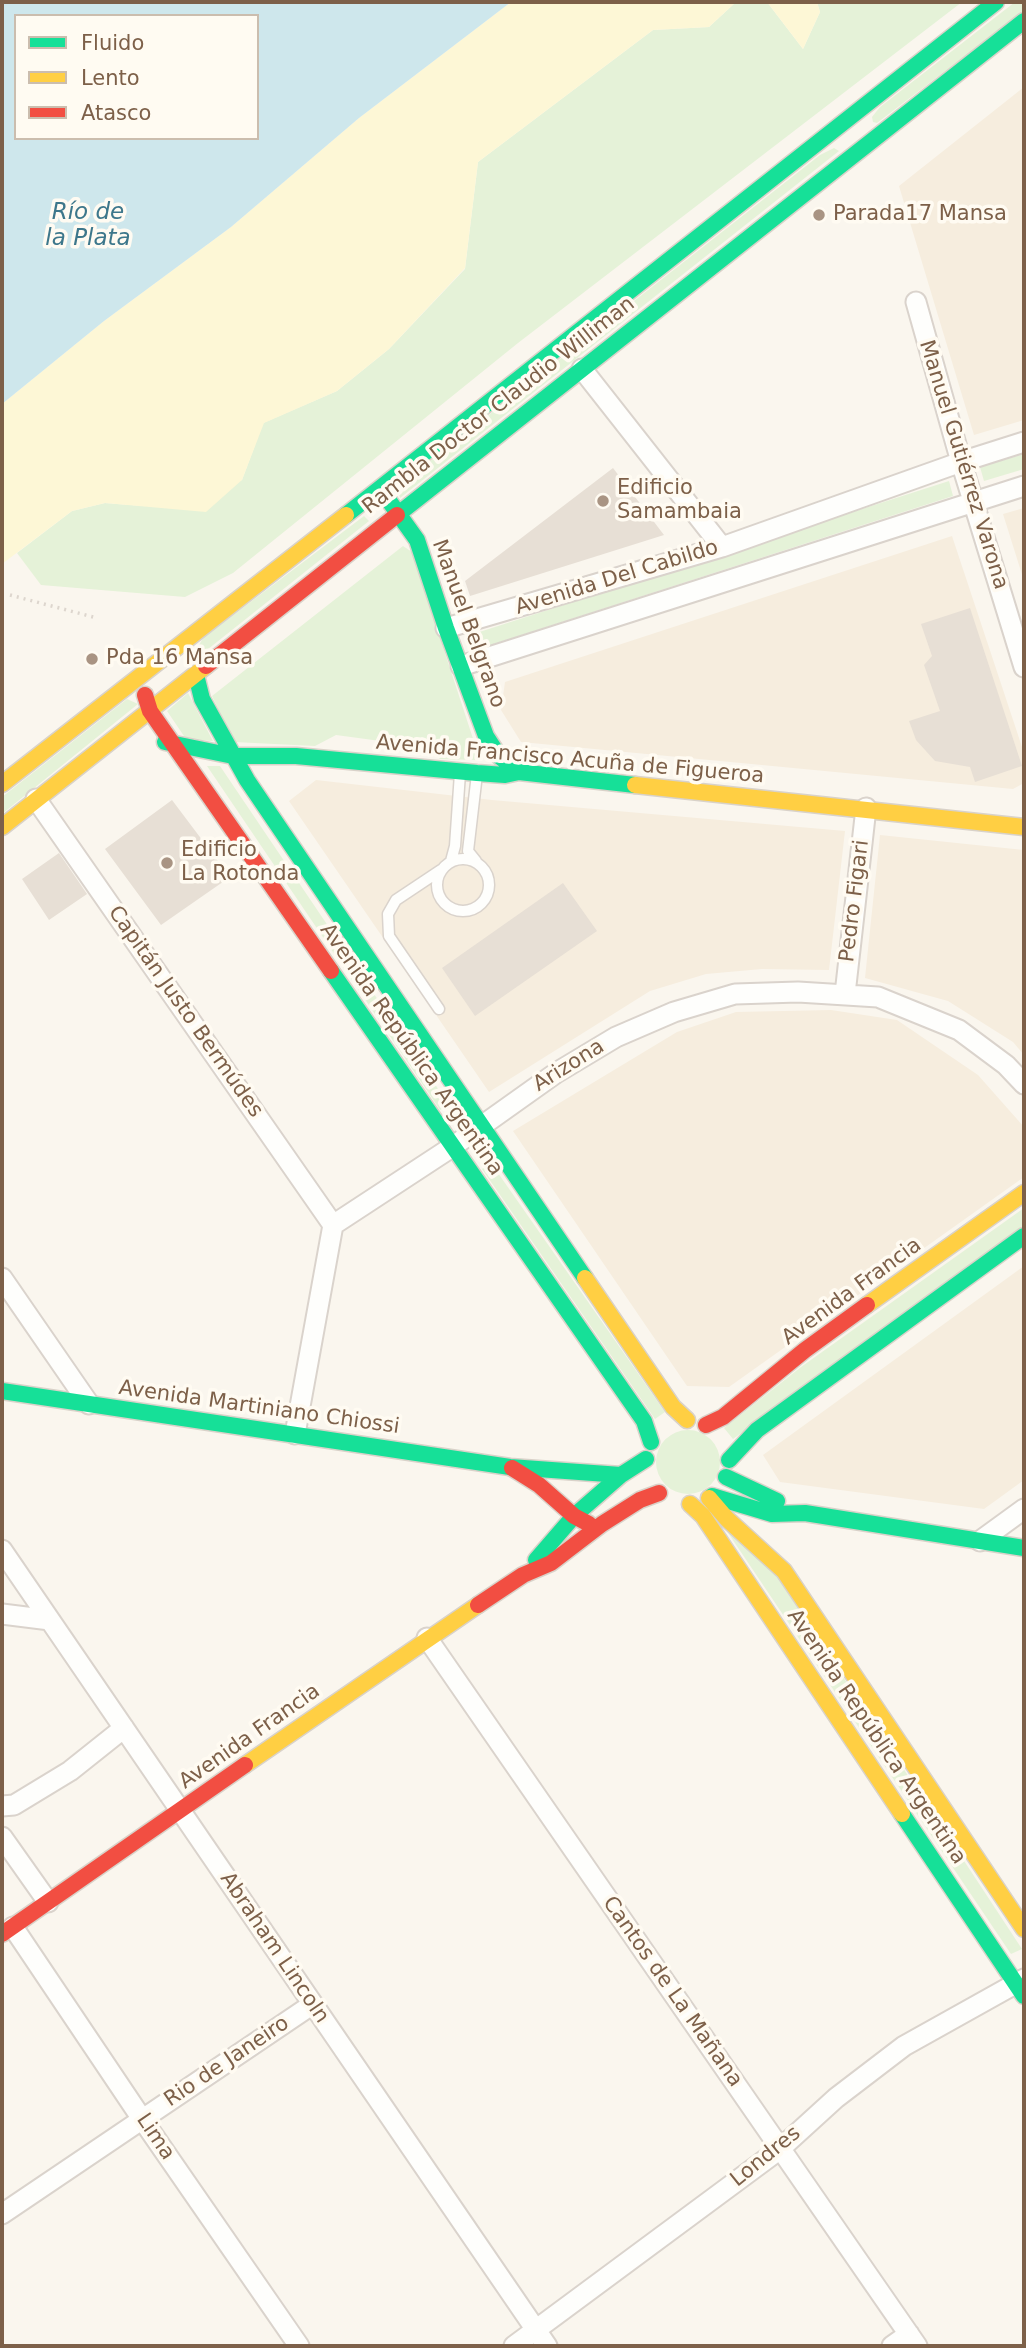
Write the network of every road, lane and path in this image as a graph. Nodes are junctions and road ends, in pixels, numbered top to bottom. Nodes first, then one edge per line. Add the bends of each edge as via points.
1 (996, 2) edge
2 (1024, 21) edge
3 (840, 124) junction
4 (860, 149) junction
5 (916, 302) dead end
6 (582, 369) junction
7 (1024, 442) edge
8 (961, 462) junction
9 (1024, 486) edge
10 (379, 488) junction
11 (973, 502) junction
12 (397, 513) junction
13 (722, 547) junction
14 (10, 595) dead end
15 (97, 618) dead end
16 (446, 628) junction
17 (461, 666) junction
18 (1024, 667) edge
19 (196, 675) junction
20 (139, 679) junction
21 (150, 711) junction
22 (114, 740) junction
23 (175, 744) junction
24 (233, 756) junction
25 (460, 772) junction
26 (519, 772) junction
27 (477, 774) junction
28 (2, 784) edge
29 (36, 799) junction
30 (866, 808) junction
31 (2, 827) edge
32 (1024, 827) edge
33 (451, 861) junction
34 (477, 862) junction
35 (441, 870) junction
36 (845, 994) junction
37 (439, 1009) dead end
38 (1024, 1084) edge
39 (481, 1127) junction
40 (452, 1147) junction
41 (1024, 1193) edge
42 (333, 1225) junction
43 (1024, 1237) edge
44 (2, 1278) edge
45 (2, 1391) edge
46 (89, 1404) junction
47 (687, 1420) junction
48 (706, 1425) junction
49 (295, 1434) junction
50 (651, 1442) junction
51 (646, 1459) junction
52 (729, 1460) junction
53 (510, 1467) junction
54 (621, 1475) junction
55 (726, 1477) junction
56 (659, 1493) junction
57 (710, 1497) junction
58 (690, 1504) junction
59 (1024, 1509) edge
60 (805, 1514) junction
61 (574, 1516) junction
62 (603, 1524) junction
63 (980, 1541) junction
64 (1024, 1549) edge
65 (2, 1550) edge
66 (523, 1575) junction
67 (2, 1614) edge
68 (50, 1620) junction
69 (427, 1639) junction
70 (124, 1728) junction
71 (2, 1806) edge
72 (180, 1811) junction
73 (2, 1837) edge
74 (48, 1902) junction
75 (1024, 1929) edge
76 (7, 1930) edge
77 (1021, 1986) edge
78 (313, 2004) junction
79 (142, 2119) junction
80 (780, 2148) junction
81 (2, 2214) edge
82 (541, 2339) edge
83 (913, 2340) edge
84 (299, 2346) edge
85 (514, 2346) edge
86 (891, 2346) edge

1 - 3 street, Rambla Doctor Claudio Williman
2 - 4 street, Rambla Doctor Claudio Williman
3 - 4 street
3 - 10 street, Rambla Doctor Claudio Williman
4 - 6 street, Rambla Doctor Claudio Williman
5 - 8 street, Manuel Gutiérrez Varona
6 - 12 street, Rambla Doctor Claudio Williman
6 - 13 street
7 - 8 street, Avenida Del Cabildo
8 - 11 street, Manuel Gutiérrez Varona
8 - 13 street, Avenida Del Cabildo
9 - 11 street, Avenida Del Cabildo
10 - 12 street, Manuel Belgrano
10 - 20 street, Rambla Doctor Claudio Williman
11 - 17 street, Avenida Del Cabildo
11 - 18 street, Manuel Gutiérrez Varona
12 - 16 street, Manuel Belgrano via 417,540
12 - 19 street, Rambla Doctor Claudio Williman
13 - 16 street, Avenida Del Cabildo
14 - 15 path
16 - 17 street, Manuel Belgrano
17 - 26 street, Manuel Belgrano via 486,736 499,756
19 - 21 street, Rambla Doctor Claudio Williman
19 - 24 street, Avenida República Argentina via 202,699
20 - 21 street, Avenida República Argentina
20 - 28 street, Rambla Doctor Claudio Williman
21 - 22 street, Rambla Doctor Claudio Williman
21 - 23 street, Avenida República Argentina
22 - 23 street, Avenida Francisco Acuña de Figueroa
22 - 29 street, Rambla Doctor Claudio Williman
23 - 24 street, Avenida Francisco Acuña de Figueroa
23 - 40 street, Avenida República Argentina
24 - 25 street, Avenida Francisco Acuña de Figueroa via 296,756
24 - 39 street, Avenida República Argentina
25 - 27 street, Avenida Francisco Acuña de Figueroa
25 - 33 lane
26 - 27 street, Avenida Francisco Acuña de Figueroa
26 - 30 street, Avenida Francisco Acuña de Figueroa
27 - 34 lane via 468,851
29 - 31 street, Rambla Doctor Claudio Williman
29 - 42 street, Capitán Justo Bermúdes
30 - 32 street, Avenida Francisco Acuña de Figueroa
30 - 36 street, Pedro Figari
33 - 34 lane
33 - 35 lane
34 - 35 lane via 489,886 485,899 462,912 440,897
35 - 37 lane via 396,900 388,914 389,936
36 - 38 street, Arizona via 877,997 959,1030
36 - 39 street, Arizona via 735,994 674,1012 616,1037
39 - 40 street, Arizona
39 - 47 street, Avenida República Argentina via 673,1407
40 - 42 street, Arizona
40 - 50 street, Avenida República Argentina via 645,1421
41 - 48 street, Avenida Francia via 805,1350 723,1417
42 - 49 street
43 - 52 street via 757,1430
44 - 46 street
45 - 46 street, Avenida Martiniano Chiossi
46 - 49 street, Avenida Martiniano Chiossi
47 - 48 street
47 - 50 street via 666,1426
48 - 52 street via 723,1441
49 - 53 street, Avenida Martiniano Chiossi
50 - 51 street
51 - 54 street, Avenida Francia
51 - 56 street via 649,1477
52 - 55 street
53 - 54 street, Avenida Martiniano Chiossi
53 - 61 street, Avenida Martiniano Chiossi
54 - 61 street, Avenida Francia
55 - 57 street
55 - 60 street
56 - 58 street via 673,1502
56 - 62 street, Avenida Francia
57 - 58 street
57 - 60 street via 772,1514
57 - 75 street, Avenida República Argentina via 727,1519 784,1571
58 - 77 street, Avenida República Argentina via 703,1516
59 - 63 street
60 - 63 street
61 - 62 street, Avenida Martiniano Chiossi via 593,1525
61 - 66 street, Avenida Francia
62 - 66 street, Avenida Francia via 551,1563
63 - 64 street
65 - 68 street, Abraham Lincoln
66 - 69 street, Avenida Francia
67 - 68 street
68 - 70 street, Abraham Lincoln
69 - 72 street, Avenida Francia
69 - 80 street, Cantos de La Mañana
70 - 71 street via 70,1771 14,1805
70 - 72 street, Abraham Lincoln
72 - 74 street, Avenida Francia
72 - 78 street, Abraham Lincoln
73 - 74 street
74 - 76 street, Avenida Francia
76 - 79 street, Lima
77 - 80 street, Londres via 904,2046
78 - 79 street, Rio de Janeiro
78 - 82 street, Abraham Lincoln
79 - 81 street, Rio de Janeiro
79 - 84 street, Lima
80 - 82 street, Londres
80 - 83 street, Cantos de La Mañana
82 - 85 street, Londres
83 - 86 street

